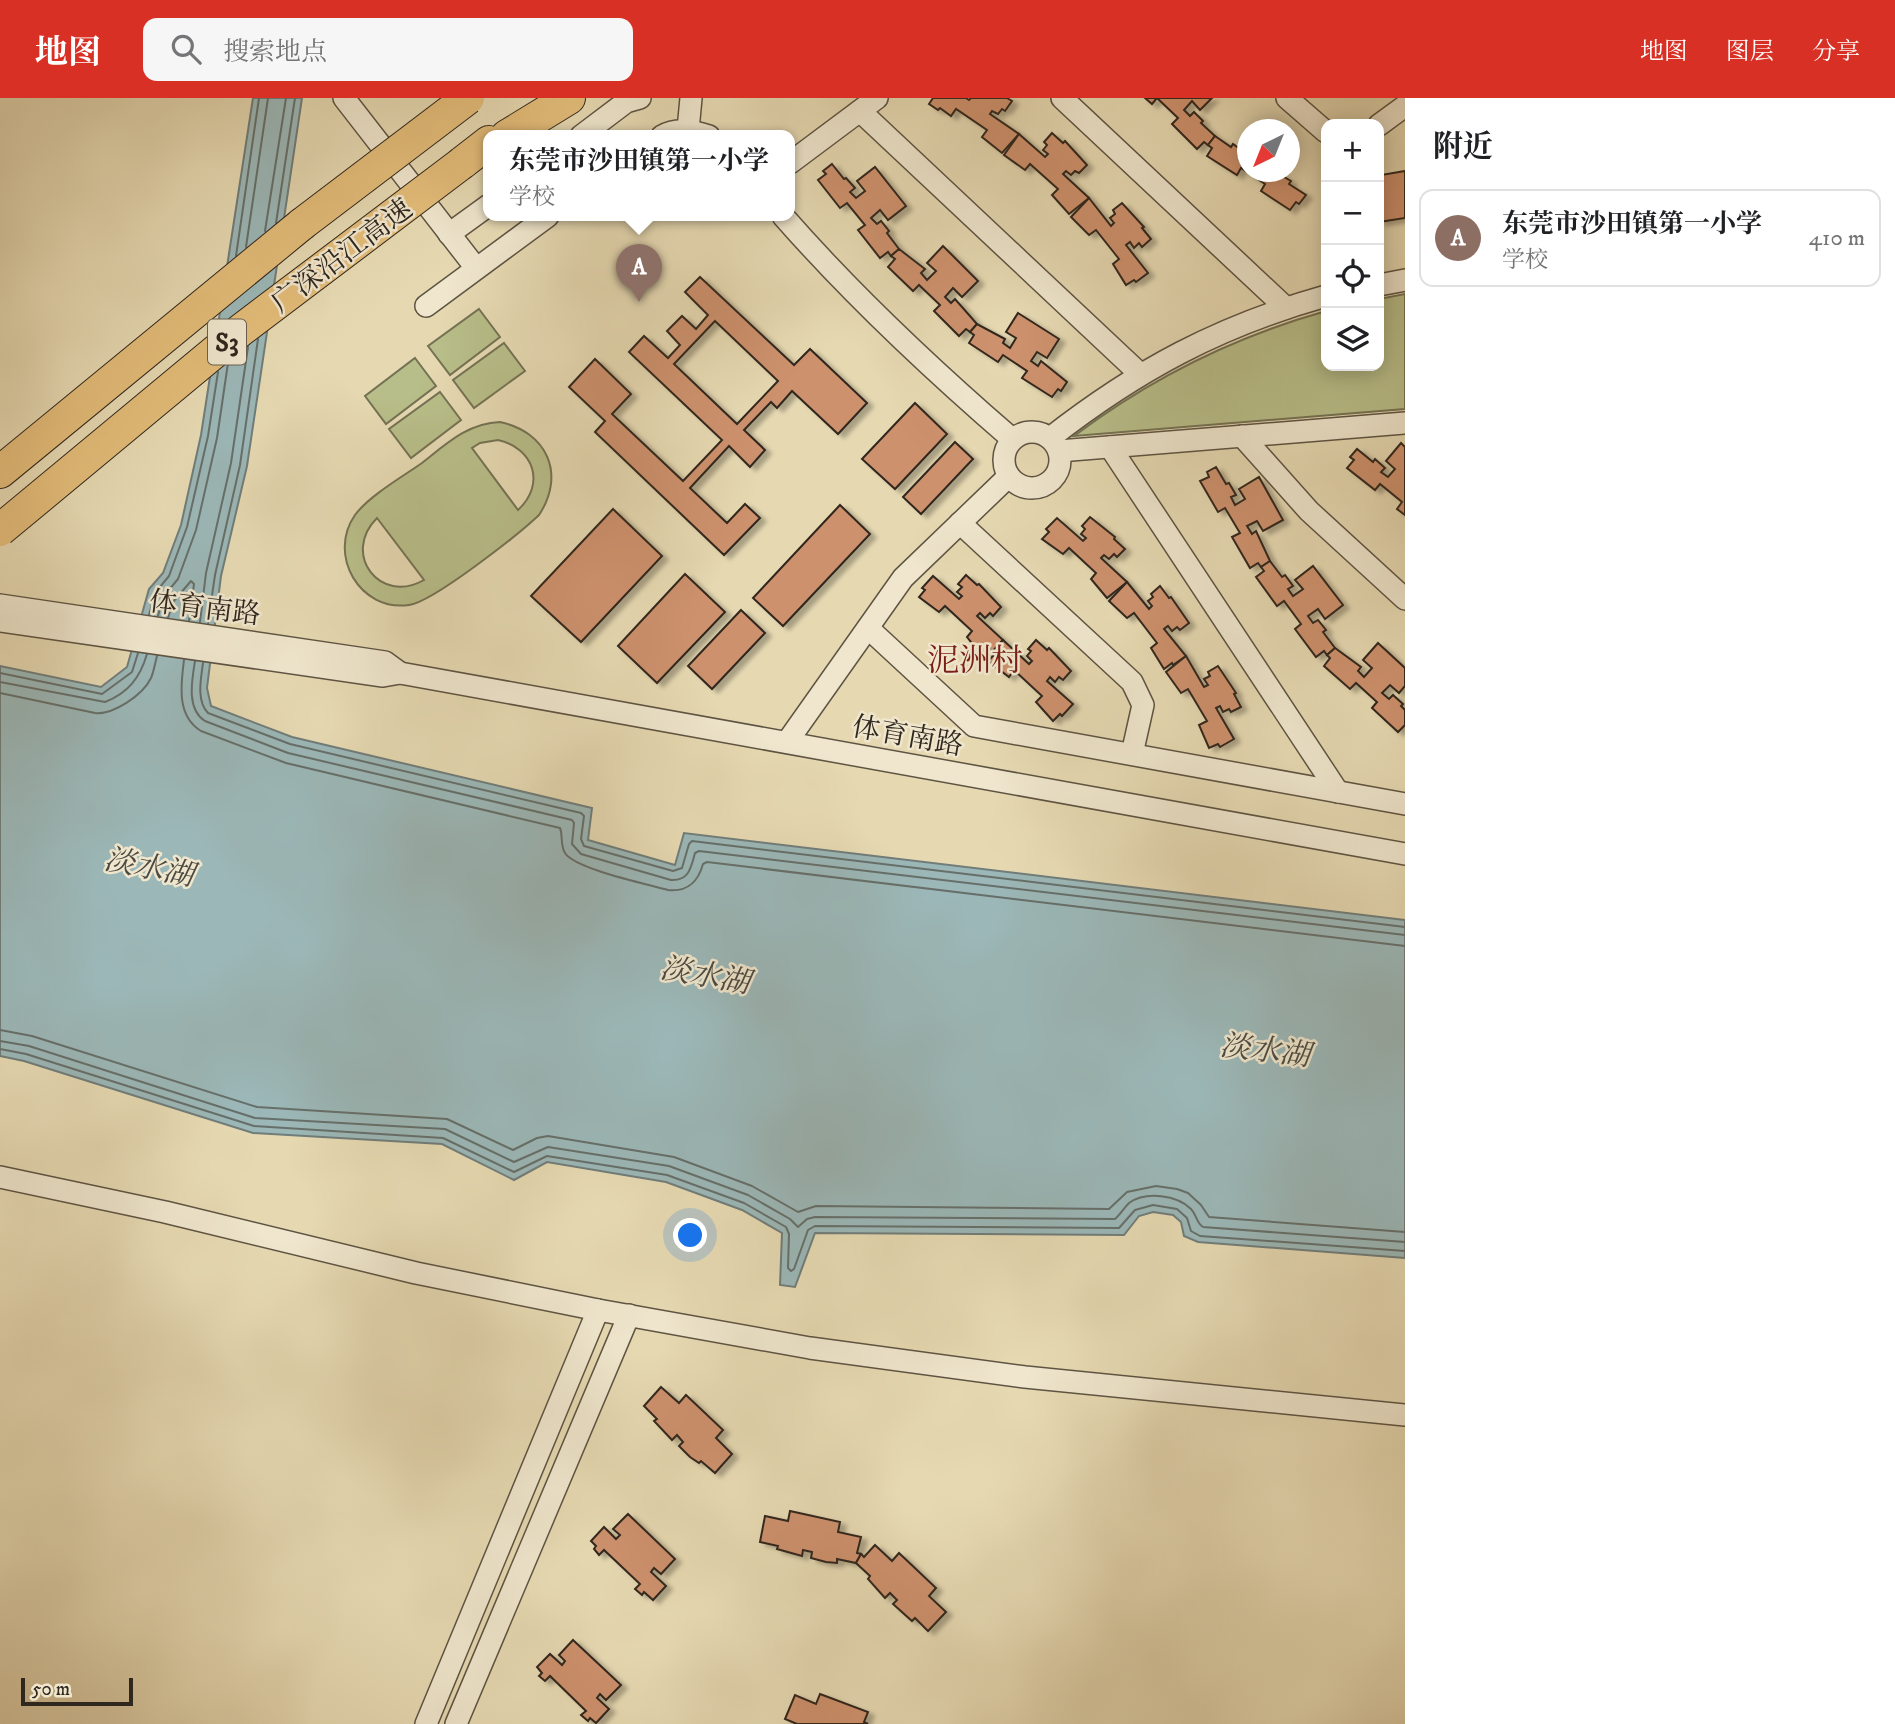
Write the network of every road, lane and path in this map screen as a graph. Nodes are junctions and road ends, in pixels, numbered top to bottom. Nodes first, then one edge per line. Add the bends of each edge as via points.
1 (344, 98) edge
2 (434, 98) edge
3 (468, 98) edge
4 (545, 98) edge
5 (569, 98) edge
6 (640, 98) edge
7 (691, 98) edge
8 (877, 98) edge
9 (1062, 98) edge
10 (1287, 98) edge
11 (1405, 106) edge
12 (860, 111) junction
13 (1384, 121) edge
14 (1321, 128) edge
15 (505, 130) edge
16 (517, 130) edge
17 (589, 130) edge
18 (698, 130) edge
19 (483, 148) edge
20 (795, 159) edge
21 (483, 209) edge
22 (541, 221) edge
23 (788, 221) edge
24 (302, 224) junction
25 (449, 234) junction
26 (476, 268) junction
27 (1405, 280) edge
28 (1384, 284) edge
29 (1321, 298) edge
30 (426, 306) dead end
31 (1286, 308) junction
32 (1140, 374) junction
33 (1405, 423) edge
34 (1241, 436) junction
35 (1012, 439) junction
36 (1054, 444) junction
37 (1110, 447) junction
38 (0, 472) edge
39 (1009, 476) junction
40 (960, 523) junction
41 (0, 530) edge
42 (1405, 599) edge
43 (0, 605) edge
44 (0, 621) edge
45 (868, 628) junction
46 (96, 629) junction
47 (787, 742) junction
48 (1132, 754) junction
49 (1338, 792) junction
50 (1405, 804) edge
51 (1405, 854) edge
52 (0, 1177) edge
53 (598, 1310) junction
54 (629, 1315) junction
55 (1405, 1415) edge
56 (447, 1672) junction
57 (472, 1683) junction
58 (426, 1724) edge
59 (456, 1724) edge

1 - 25 street
2 - 24 highway, bridge
3 - 24 highway, 广深沿江高速 / S3, bridge
4 - 15 highway
5 - 16 highway
6 - 17 street via 626,102
7 - 18 street
8 - 12 street
9 - 31 street
10 - 14 street
11 - 13 street
12 - 20 street
12 - 32 street
19 - 41 highway, 广深沿江高速 / S3, bridge via 241,330
21 - 25 street
22 - 26 street
23 - 35 street via 879,319
24 - 38 highway, 广深沿江高速 / S3
25 - 26 street
26 - 30 street
27 - 28 street
29 - 31 street
31 - 32 street via 1235,326
32 - 36 street via 1093,404
33 - 34 street
34 - 37 street
34 - 42 street via 1309,511
35 - 36 street via 1034,432
35 - 39 street via 1003,461
36 - 37 street
36 - 39 street via 1060,458 1056,474 1045,485 1021,486
37 - 49 street
39 - 40 street
40 - 45 street via 903,578
40 - 48 street via 1132,682 1143,705
43 - 46 street, 体育南路
44 - 46 street, 体育南路
45 - 47 street
45 - 48 street via 974,726
46 - 47 street, 体育南路 via 292,655 383,676 400,673
47 - 51 street, 体育南路
48 - 49 street
49 - 50 street
52 - 53 street
53 - 54 street
53 - 56 street
54 - 55 street via 810,1348 1025,1377
54 - 57 street
56 - 57 street
56 - 58 street
57 - 59 street

